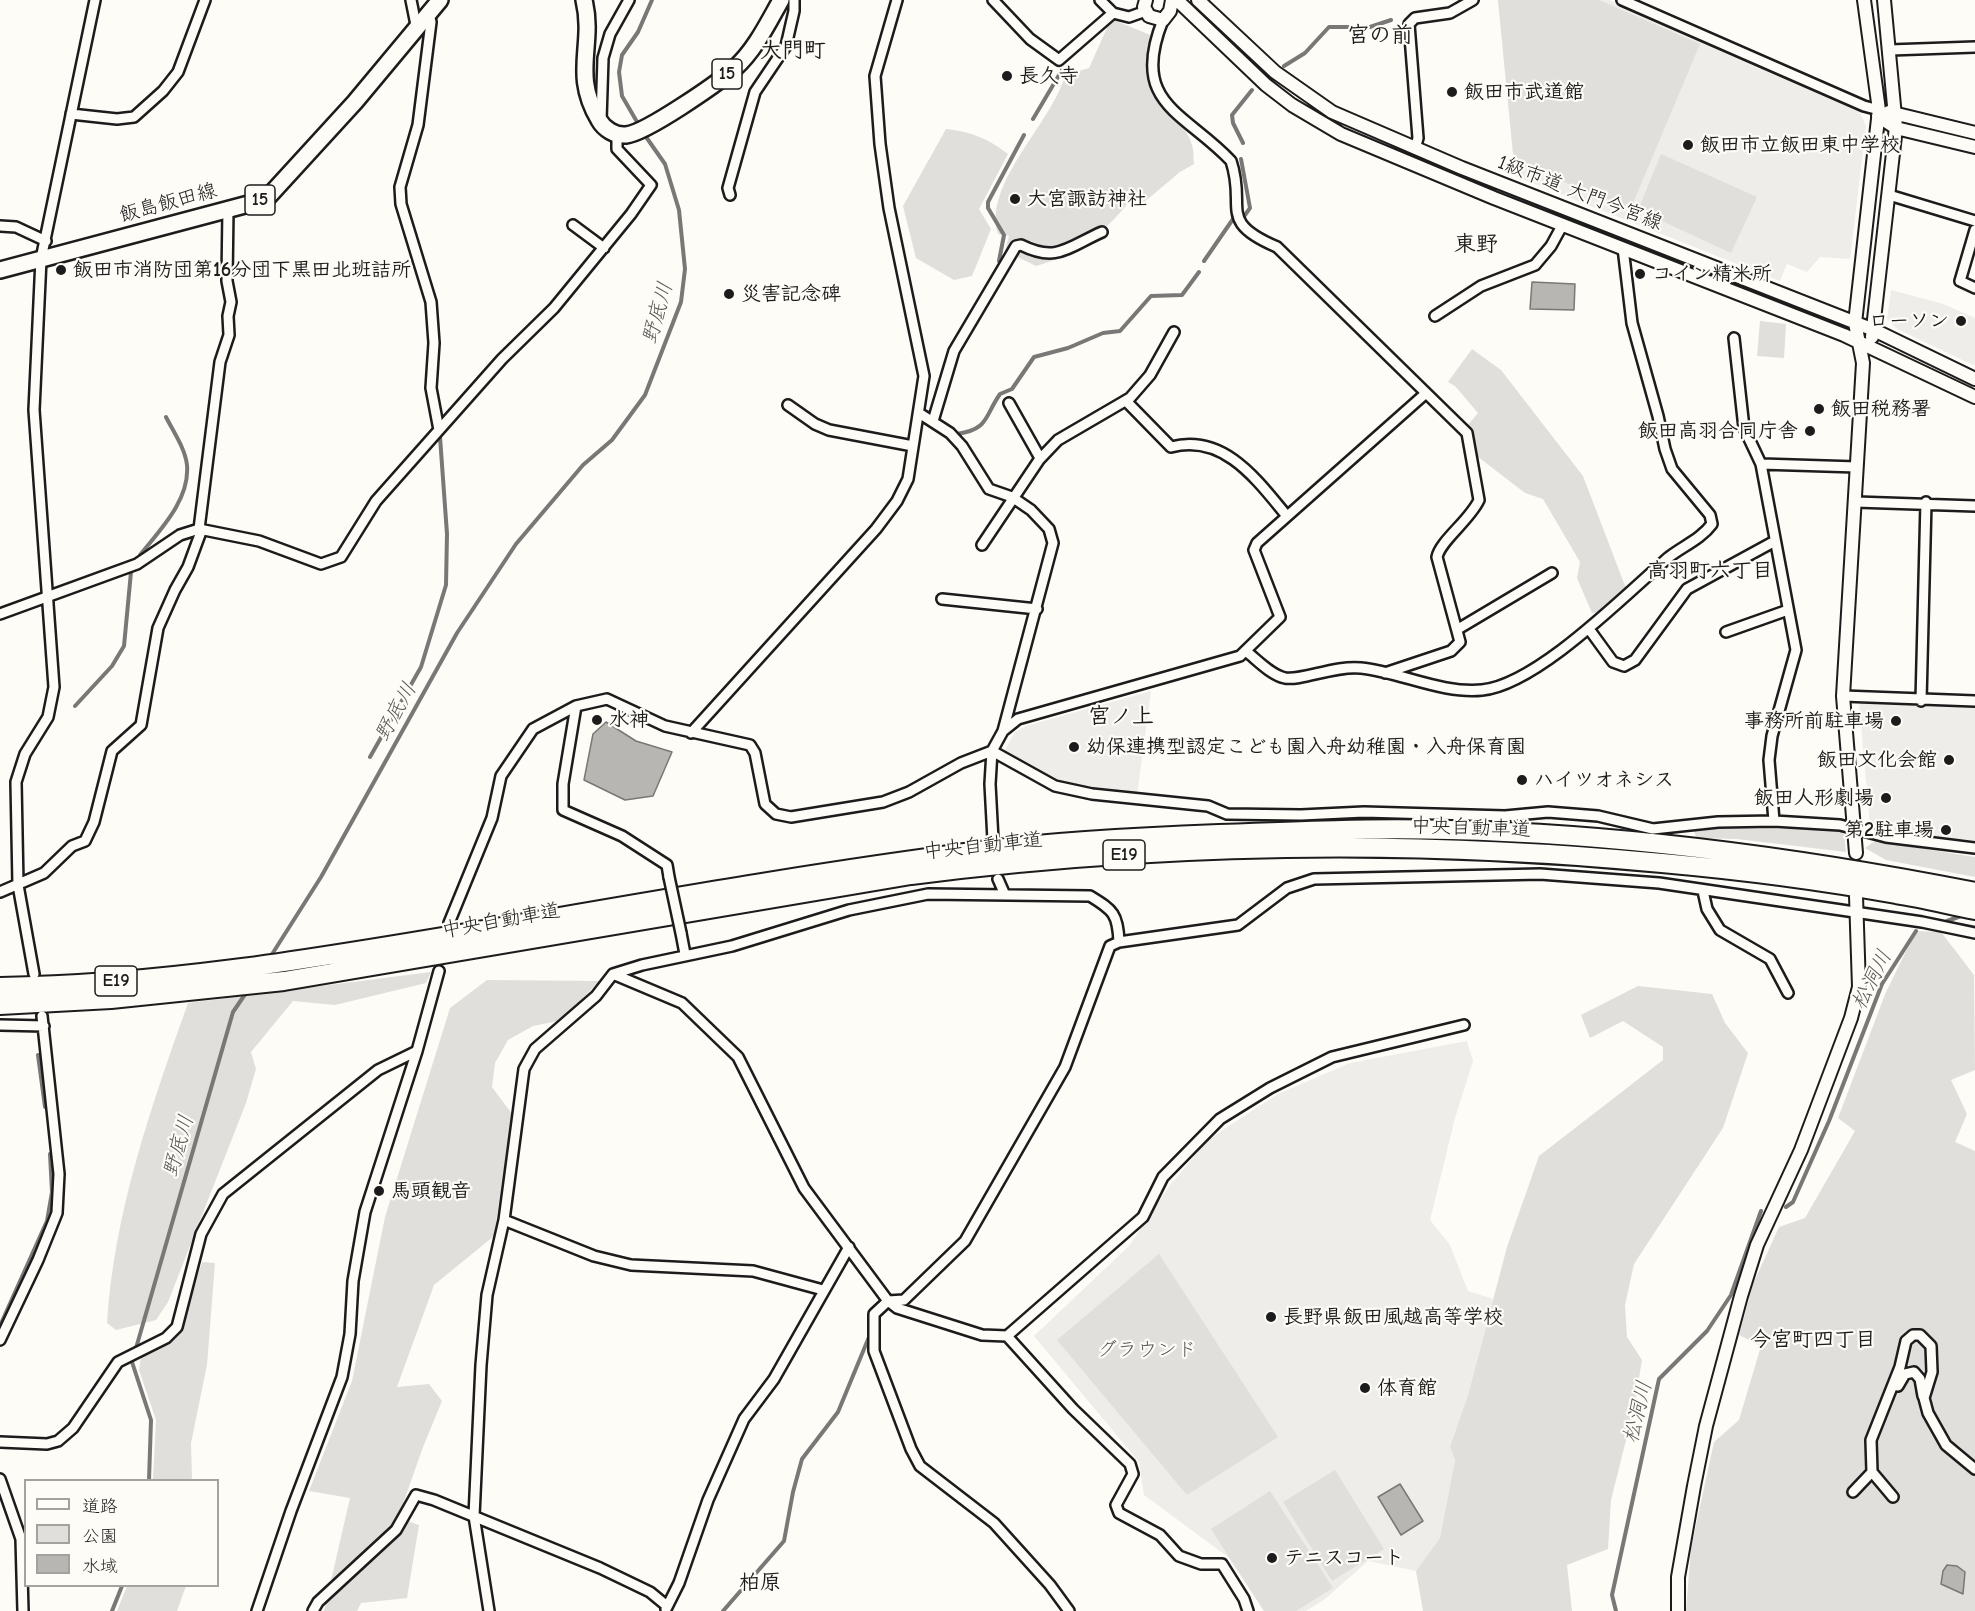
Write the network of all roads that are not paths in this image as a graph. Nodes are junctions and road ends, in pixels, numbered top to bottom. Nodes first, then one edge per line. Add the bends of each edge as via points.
1 (95, 0) edge
2 (205, 0) edge
3 (411, 0) edge
4 (440, 0) edge
5 (584, 0) edge
6 (629, 0) edge
7 (781, 0) edge
8 (794, 0) edge
9 (897, 0) edge
10 (993, 0) edge
11 (1100, 0) edge
12 (1172, 0) edge
13 (1178, 0) edge
14 (1198, 0) edge
15 (1473, 0) edge
16 (1622, 0) edge
17 (1864, 0) edge
18 (1884, 0) edge
19 (1146, 6) edge
20 (1113, 12) junction
21 (429, 14) junction
22 (1163, 20) junction
23 (417, 30) junction
24 (1975, 47) edge
25 (1890, 50) junction
26 (1875, 111) junction
27 (71, 114) junction
28 (1895, 114) junction
29 (600, 122) junction
30 (1896, 128) junction
31 (1975, 133) edge
32 (622, 135) junction
33 (1975, 147) edge
34 (1415, 149) junction
35 (730, 195) dead end
36 (1889, 195) junction
37 (228, 209) junction
38 (1975, 221) edge
39 (1563, 224) junction
40 (573, 225) dead end
41 (0, 226) edge
42 (1975, 230) edge
43 (1102, 232) dead end
44 (46, 241) junction
45 (604, 248) junction
46 (1623, 248) junction
47 (41, 260) junction
48 (0, 270) edge
49 (1975, 288) edge
50 (1435, 316) dead end
51 (1855, 323) junction
52 (1874, 330) junction
53 (1174, 332) dead end
54 (1734, 338) dead end
55 (1857, 341) junction
56 (1870, 346) junction
57 (1863, 363) junction
58 (1975, 380) edge
59 (1425, 394) junction
60 (1975, 397) edge
61 (1126, 401) junction
62 (1010, 403) dead end
63 (788, 405) dead end
64 (918, 413) junction
65 (933, 421) junction
66 (439, 430) junction
67 (913, 446) junction
68 (1040, 458) junction
69 (1761, 464) junction
70 (1857, 467) junction
71 (1012, 497) junction
72 (1856, 502) junction
73 (1926, 502) junction
74 (1975, 506) edge
75 (1287, 516) junction
76 (200, 529) junction
77 (1776, 541) junction
78 (982, 545) dead end
79 (1552, 573) dead end
80 (47, 596) junction
81 (942, 599) dead end
82 (1037, 609) junction
83 (1788, 610) junction
84 (0, 614) edge
85 (1458, 628) junction
86 (1589, 629) junction
87 (1726, 632) dead end
88 (1247, 651) junction
89 (1385, 673) junction
90 (1843, 696) junction
91 (1921, 701) junction
92 (1975, 701) edge
93 (576, 706) junction
94 (1004, 731) junction
95 (691, 733) junction
96 (993, 751) junction
97 (1774, 821) junction
98 (1855, 827) junction
99 (993, 840) dead end
100 (1975, 848) edge
101 (1856, 853) dead end
102 (998, 879) dead end
103 (18, 885) junction
104 (1703, 891) junction
105 (0, 892) edge
106 (1005, 895) junction
107 (1856, 896) dead end
108 (1973, 904) edge
109 (1858, 915) junction
110 (449, 923) dead end
111 (1975, 933) edge
112 (1119, 942) junction
113 (685, 954) junction
114 (439, 971) dead end
115 (34, 974) dead end
116 (613, 974) junction
117 (0, 987) edge
118 (1788, 993) dead end
119 (0, 1005) edge
120 (42, 1016) dead end
121 (0, 1025) edge
122 (1464, 1025) dead end
123 (44, 1026) junction
124 (417, 1051) junction
125 (504, 1220) junction
126 (849, 1246) junction
127 (824, 1290) junction
128 (888, 1301) junction
129 (1006, 1336) junction
130 (0, 1340) edge
131 (1924, 1398) junction
132 (1886, 1404) junction
133 (0, 1442) edge
134 (1975, 1469) edge
135 (1872, 1472) junction
136 (0, 1479) edge
137 (1853, 1492) dead end
138 (1893, 1497) dead end
139 (474, 1516) junction
140 (666, 1609) edge
141 (23, 1611) edge
142 (257, 1611) edge
143 (313, 1611) edge
144 (489, 1611) edge
145 (1069, 1611) edge
146 (1248, 1611) edge
147 (1678, 1611) edge

1 - 27 street
2 - 27 street via 178,72 134,117
3 - 23 street
4 - 21 main road, 飯島飯田線 / 15
5 - 29 main road via 588,22 585,90
6 - 29 street via 610,34 603,58
7 - 32 main road, 15 via 756,44 735,68 650,125
8 - 35 street via 786,46 754,92 728,188
9 - 64 street via 875,76 886,188 924,376
10 - 20 street via 1030,39 1059,60
11 - 20 street
12 - 22 street
13 - 39 street via 1266,85 1318,121 1364,144
14 - 34 street, 1級市道 大門今宮線 via 1250,51 1297,89 1332,112
15 - 34 street via 1450,13 1415,18 1409,24 1418,138
16 - 26 street
17 - 26 street
18 - 25 street
19 - 20 street via 1129,17
19 - 22 street via 1156,20
21 - 23 main road, 飯島飯田線 / 15
21 - 66 street via 418,125 400,187 400,204 431,302 431,388
22 - 59 street via 1155,41 1153,66 1158,89 1170,109 1231,161 1236,215 1244,227 1258,239 1277,247
23 - 37 main road, 飯島飯田線 / 15 via 269,196
24 - 25 street
25 - 28 street
26 - 28 street
26 - 30 street
26 - 51 street
27 - 44 street
28 - 30 street
28 - 31 street
29 - 32 main road
30 - 33 street
30 - 36 street
32 - 45 street via 618,148 651,185
34 - 51 street, 1級市道 大門今宮線
36 - 38 street
36 - 52 street
37 - 47 main road, 飯島飯田線 / 15
37 - 76 street via 229,335 220,362
39 - 46 street
39 - 50 street via 1535,265 1481,286
40 - 45 street
41 - 44 street via 16,227
42 - 49 street via 1960,281
43 - 65 street via 1053,255 1041,255 1021,244 1016,246 954,351
44 - 47 street
45 - 66 street via 554,308
46 - 55 street
46 - 86 street via 1632,323 1665,449 1672,469 1706,508 1712,524 1705,534 1682,546
47 - 48 main road, 飯島飯田線 / 15
47 - 80 street via 34,410
51 - 52 street, 1級市道 大門今宮線
51 - 55 street
52 - 56 street
52 - 58 street, 1級市道 大門今宮線
53 - 61 street via 1149,376
54 - 69 street via 1744,428
55 - 56 street
55 - 57 street
56 - 57 street
56 - 60 street
57 - 70 street
59 - 75 street
59 - 85 street via 1467,433 1479,500 1437,557
61 - 68 street via 1058,440
61 - 75 street via 1171,447 1185,443 1227,453 1246,467
62 - 68 street
63 - 67 street via 829,430
64 - 65 street
64 - 67 street
65 - 71 street via 962,446 989,489
66 - 76 street via 376,501 341,557 321,564 259,541
67 - 95 street via 908,479 888,514
68 - 71 street
69 - 70 street
69 - 77 street
70 - 72 street
71 - 78 street
71 - 82 street via 1049,529 1053,543
72 - 73 street
72 - 90 street
73 - 74 street
73 - 91 street
75 - 88 street via 1254,550 1280,617
76 - 80 street via 180,536 137,564
76 - 103 street via 188,567 159,628 141,725 112,751 85,841 72,846 44,873
77 - 83 street
77 - 86 street via 1687,589 1635,660 1624,666 1613,662
79 - 85 street
80 - 84 street
80 - 103 street via 54,687 48,717 25,754 15,782
81 - 82 street
82 - 94 street
83 - 87 street
83 - 97 street via 1796,650 1772,736 1769,760
85 - 89 street via 1460,642 1451,651
86 - 89 street via 1502,686 1466,690
88 - 89 street via 1285,678 1340,668
88 - 94 street via 1155,682 1018,719
90 - 91 street
90 - 98 street
91 - 92 street
93 - 95 street via 607,699 664,726
93 - 110 street via 533,729 501,776 492,818
93 - 113 street, bridge via 563,784 563,810 622,836 667,865
94 - 96 street
95 - 96 street via 750,745 765,804 776,814 791,817 883,802
96 - 97 street via 1055,786 1092,794 1208,806 1227,814 1505,816 1548,812 1598,816 1653,829
96 - 99 street
97 - 98 street
98 - 100 street via 1886,837
98 - 101 street
102 - 106 street
103 - 105 street
103 - 115 street
104 - 109 street
104 - 112 street via 1540,874 1314,879 1287,888 1238,925
104 - 118 street via 1707,909 1720,930 1770,959
106 - 112 street via 1090,896 1108,906 1118,919
106 - 113 street via 928,894 849,910 732,946
107 - 109 street
108 - 117 highway, 中央自動車道 / E19 via 1771,857 1572,837 1450,830 1204,834 985,850 293,962 138,980
108 - 119 highway, 中央自動車道 / E19 via 1767,875 1548,853 1368,848 1181,852 966,868 284,981 111,999
109 - 111 street
109 - 147 street via 1859,987 1851,1018 1801,1150 1757,1245 1715,1391 1678,1577
112 - 128 street via 1110,946 1065,1068 965,1241 904,1300
113 - 116 street
114 - 124 street
116 - 125 street via 596,996 534,1048 524,1069
116 - 126 street via 682,1003 738,1057 804,1188
120 - 123 street
121 - 123 street
122 - 129 street via 1332,1057 1220,1119 1163,1177 1143,1217
123 - 130 street via 59,1174 57,1213
124 - 133 street via 378,1070 223,1194 201,1234 177,1328 166,1338 118,1362 73,1428 58,1441 47,1444
124 - 142 street via 365,1212 352,1281 350,1334 342,1377
125 - 127 street via 594,1256 631,1265 753,1271
125 - 139 street via 487,1295
126 - 127 street
126 - 128 street
127 - 140 street via 774,1379 744,1419
128 - 129 street via 897,1308 982,1335
128 - 145 street via 874,1314 874,1351 920,1466 994,1523
129 - 146 street via 1130,1464 1132,1473 1116,1505 1119,1513 1160,1535 1179,1556 1201,1564 1222,1564
131 - 132 street via 1920,1378 1914,1372 1905,1374
131 - 132 street via 1932,1372 1931,1346 1920,1335 1913,1335 1906,1341
131 - 134 street via 1934,1428 1946,1445
132 - 135 street via 1871,1440
135 - 137 street
135 - 138 street
136 - 141 street via 21,1539
139 - 140 street via 650,1592
139 - 143 street via 416,1495 396,1530
139 - 144 street

